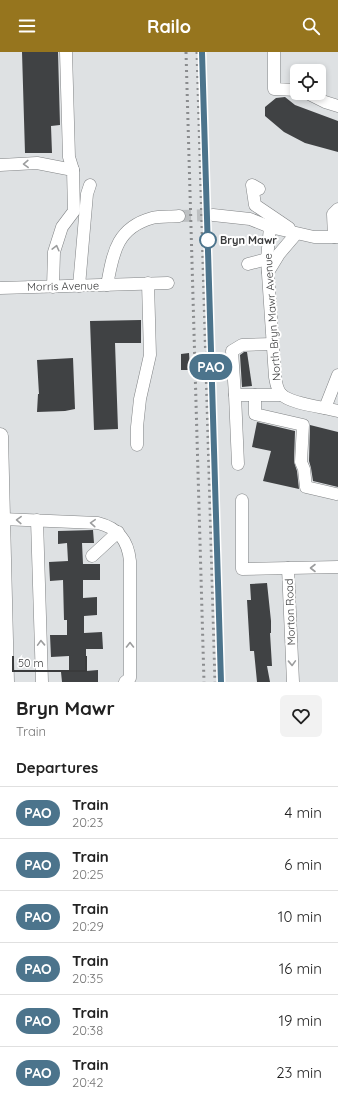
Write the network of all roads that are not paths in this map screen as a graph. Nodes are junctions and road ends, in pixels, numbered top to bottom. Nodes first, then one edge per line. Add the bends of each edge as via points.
1 (66, 52) edge
2 (274, 52) edge
3 (290, 90) edge
4 (321, 100) edge
5 (338, 106) edge
6 (0, 165) edge
7 (73, 170) junction
8 (90, 185) dead end
9 (259, 189) dead end
10 (338, 209) edge
11 (213, 215) tunnel mouth
12 (179, 216) tunnel mouth
13 (270, 227) junction
14 (296, 234) junction
15 (336, 237) edge
16 (267, 259) junction
17 (248, 264) dead end
18 (268, 272) junction
19 (168, 283) dead end
20 (148, 284) junction
21 (107, 285) junction
22 (53, 286) junction
23 (79, 286) junction
24 (0, 288) edge
25 (273, 344) junction
26 (338, 375) edge
27 (235, 394) junction
28 (255, 395) junction
29 (282, 395) junction
30 (308, 404) junction
31 (325, 408) junction
32 (338, 411) edge
33 (303, 425) junction
34 (0, 436) edge
35 (137, 445) dead end
36 (238, 464) dead end
37 (336, 494) dead end
38 (242, 500) dead end
39 (2, 519) junction
40 (36, 520) junction
41 (118, 532) junction
42 (1, 543) edge
43 (92, 556) dead end
44 (288, 568) junction
45 (338, 568) edge
46 (6, 682) edge
47 (42, 682) edge
48 (125, 682) edge
49 (293, 682) edge

1 - 7 street via 69,157
2 - 3 street via 274,90
4 - 5 street
7 -> 6 street via 37,163
22 -> 7 street via 54,252 62,227 74,211
8 - 23 street via 87,194
9 - 14 street via 252,185 255,205
10 - 15 street via 333,214
11 - 13 street via 250,219
12 - 21 street, Morris Avenue via 153,218 132,227 113,253
13 - 14 street
13 - 16 street, North Bryn Mawr Avenue
14 - 15 street
14 - 18 street
16 - 17 street
16 - 18 street, North Bryn Mawr Avenue
18 - 25 street, North Bryn Mawr Avenue
19 - 20 street
20 - 21 street
20 - 35 street via 150,355 140,399
21 - 23 street, Morris Avenue
22 - 23 street, Morris Avenue
22 - 24 street, Morris Avenue
25 - 27 street via 242,345 232,351
25 - 29 street, North Bryn Mawr Avenue via 275,377 277,388
26 - 31 street
27 - 28 street
27 - 36 street
28 - 29 street
28 - 33 street via 255,414
29 - 30 street, North Bryn Mawr Avenue
30 - 31 street, North Bryn Mawr Avenue
30 - 33 street
31 - 32 street, North Bryn Mawr Avenue
33 - 37 street via 301,462 306,487
34 - 39 main road
38 - 44 street via 242,569
40 -> 39 street
39 - 42 main road
41 -> 40 street via 98,522
47 -> 40 street
41 - 43 street
48 -> 41 street via 130,678 130,561 129,550
42 - 46 main road
45 -> 44 street, Morton Road
44 -> 49 street, Morton Road

